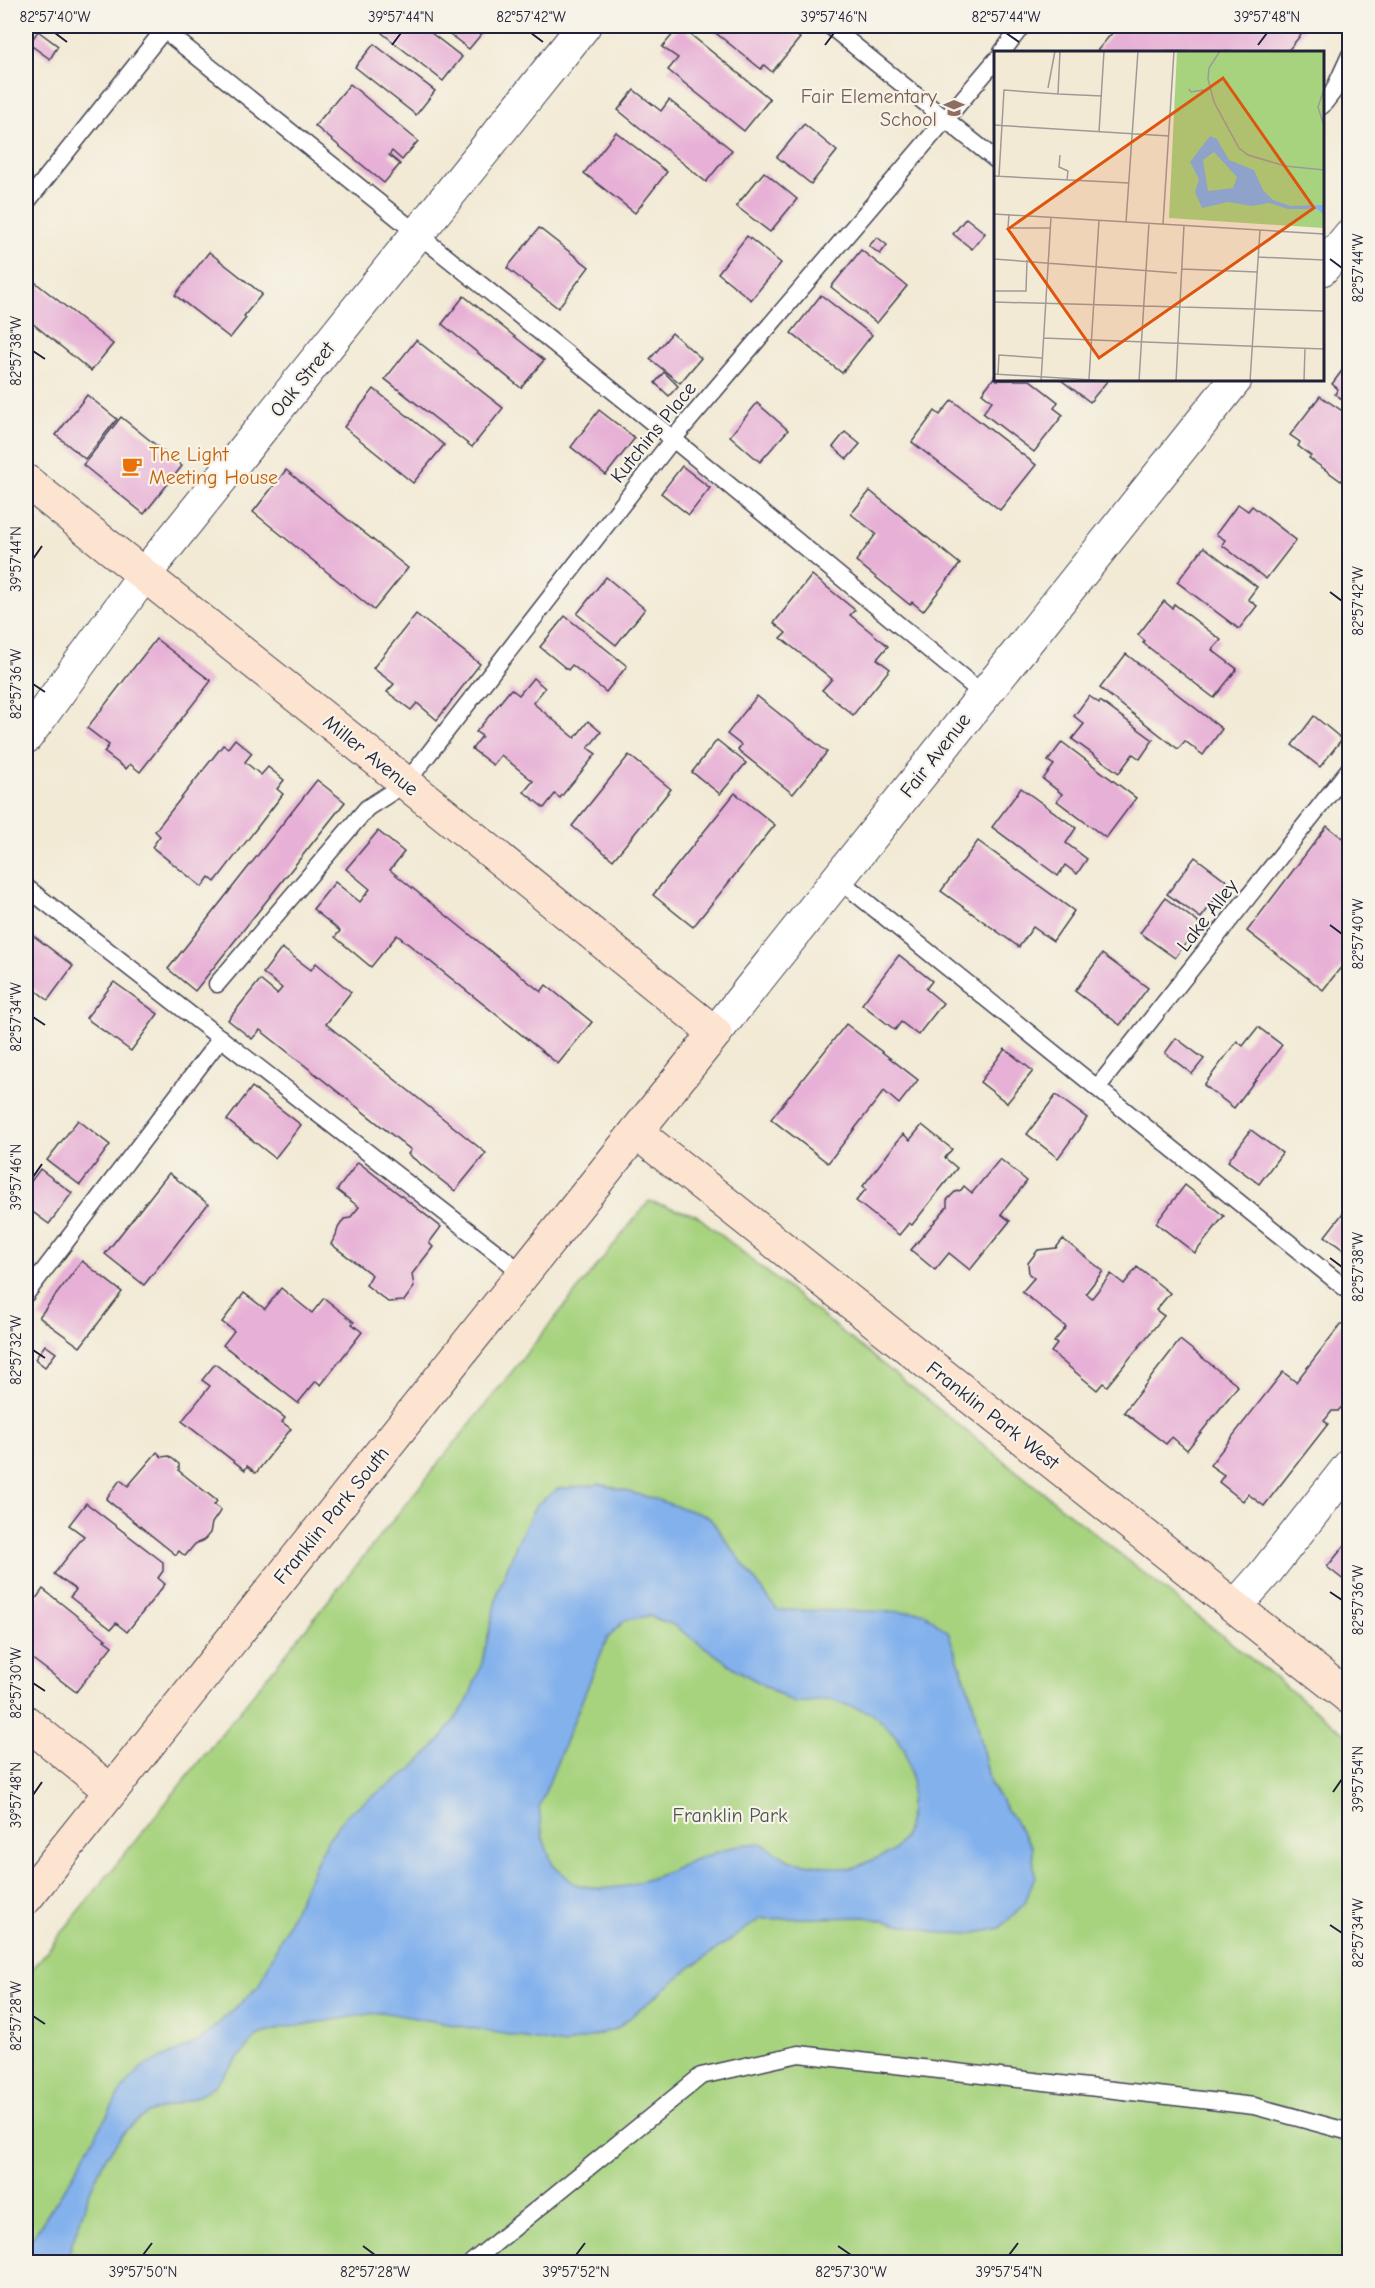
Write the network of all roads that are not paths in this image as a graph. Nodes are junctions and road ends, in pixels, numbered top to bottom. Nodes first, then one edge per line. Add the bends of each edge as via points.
1 (584, 26) edge
2 (830, 26) edge
3 (1022, 26) edge
4 (163, 27) edge
5 (1005, 51) edge
6 (1350, 55) edge
7 (994, 64) edge
8 (1324, 105) edge
9 (945, 118) junction
10 (994, 158) edge
11 (26, 203) edge
12 (418, 234) junction
13 (1350, 235) edge
14 (1324, 268) edge
15 (1234, 381) edge
16 (673, 439) junction
17 (26, 481) edge
18 (144, 576) junction
19 (984, 695) junction
20 (26, 737) edge
21 (1350, 768) edge
22 (406, 783) junction
23 (838, 879) junction
24 (26, 887) edge
25 (217, 984) dead end
26 (715, 1033) junction
27 (221, 1038) junction
28 (1098, 1088) junction
29 (636, 1132) junction
30 (524, 1274) junction
31 (1350, 1292) edge
32 (26, 1294) edge
33 (1350, 1465) edge
34 (1235, 1607) junction
35 (1350, 1698) edge
36 (26, 1722) edge
37 (111, 1791) junction
38 (26, 1898) edge
39 (1350, 2132) edge
40 (472, 2262) edge

1 - 12 street, Oak Street
2 - 9 lane
3 - 5 lane, Kutchins Place
4 - 11 lane
4 - 12 lane
6 - 8 lane
7 - 9 lane, Kutchins Place
9 - 10 lane
9 - 16 lane, Kutchins Place
12 - 16 lane
12 - 18 street, Oak Street
13 - 14 street
15 - 19 street, Fair Avenue
16 - 19 lane
16 - 22 lane, Kutchins Place
17 - 18 street, Miller Avenue
18 - 20 street, Oak Street
18 - 22 street, Miller Avenue
19 - 23 street, Fair Avenue
21 - 28 lane, Lake Alley
22 - 25 lane, Kutchins Place via 367,808
22 - 26 street, Miller Avenue
23 - 26 street, Fair Avenue
23 - 28 lane
24 - 27 lane
26 - 29 street, Fair Avenue
27 - 30 lane
27 - 32 lane
28 - 31 lane
29 - 30 street, Franklin Park South
29 - 34 street, Franklin Park West
30 - 37 street, Franklin Park South
33 - 34 street
34 - 35 street, Franklin Park West
36 - 37 street
37 - 38 street, Franklin Park South
39 - 40 lane via 1254,2106 799,2054 701,2076

